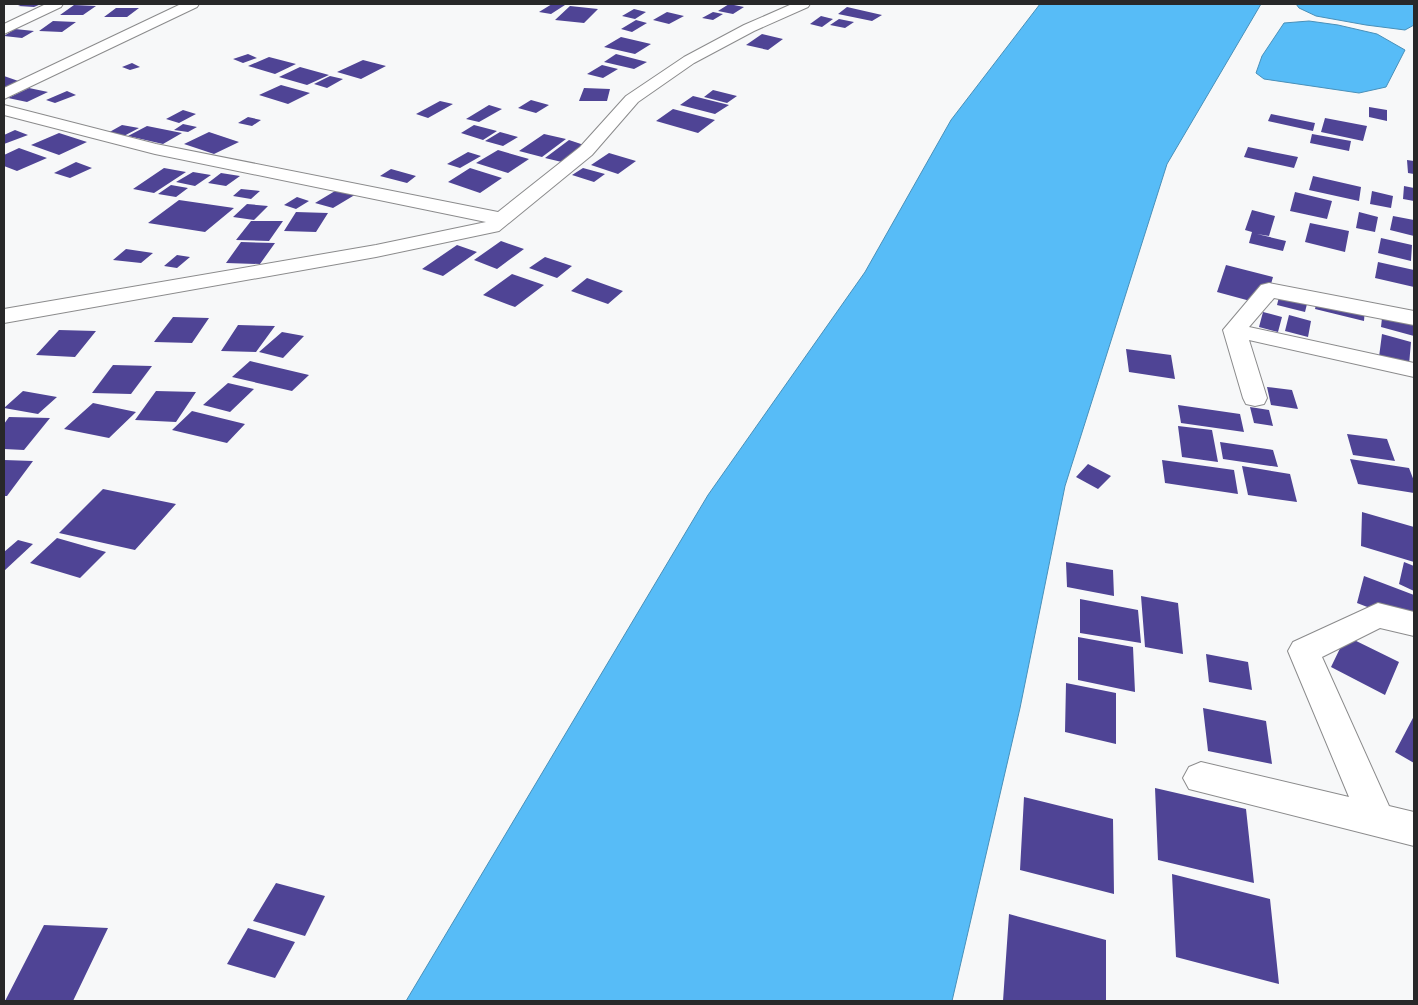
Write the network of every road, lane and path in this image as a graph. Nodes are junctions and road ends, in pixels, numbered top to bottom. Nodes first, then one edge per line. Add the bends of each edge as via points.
1 (56, 4) edge
2 (192, 4) edge
3 (803, 4) edge
4 (4, 30) edge
5 (4, 94) edge
6 (4, 110) edge
7 (502, 219) junction
8 (4, 316) edge
9 (1414, 318) edge
10 (1234, 330) junction
11 (1414, 370) edge
12 (1255, 398) dead end
13 (1414, 624) edge
14 (1201, 778) dead end
15 (1378, 820) junction
16 (1414, 829) edge

1 - 4 street
2 - 5 street
3 - 7 street via 690,60 632,98 586,151
6 - 7 street via 155,149
7 - 8 street via 492,226 376,251
9 - 10 street via 1269,290
10 - 11 street
10 - 12 street
13 - 15 street via 1378,615 1304,651
14 - 15 street
15 - 16 street

